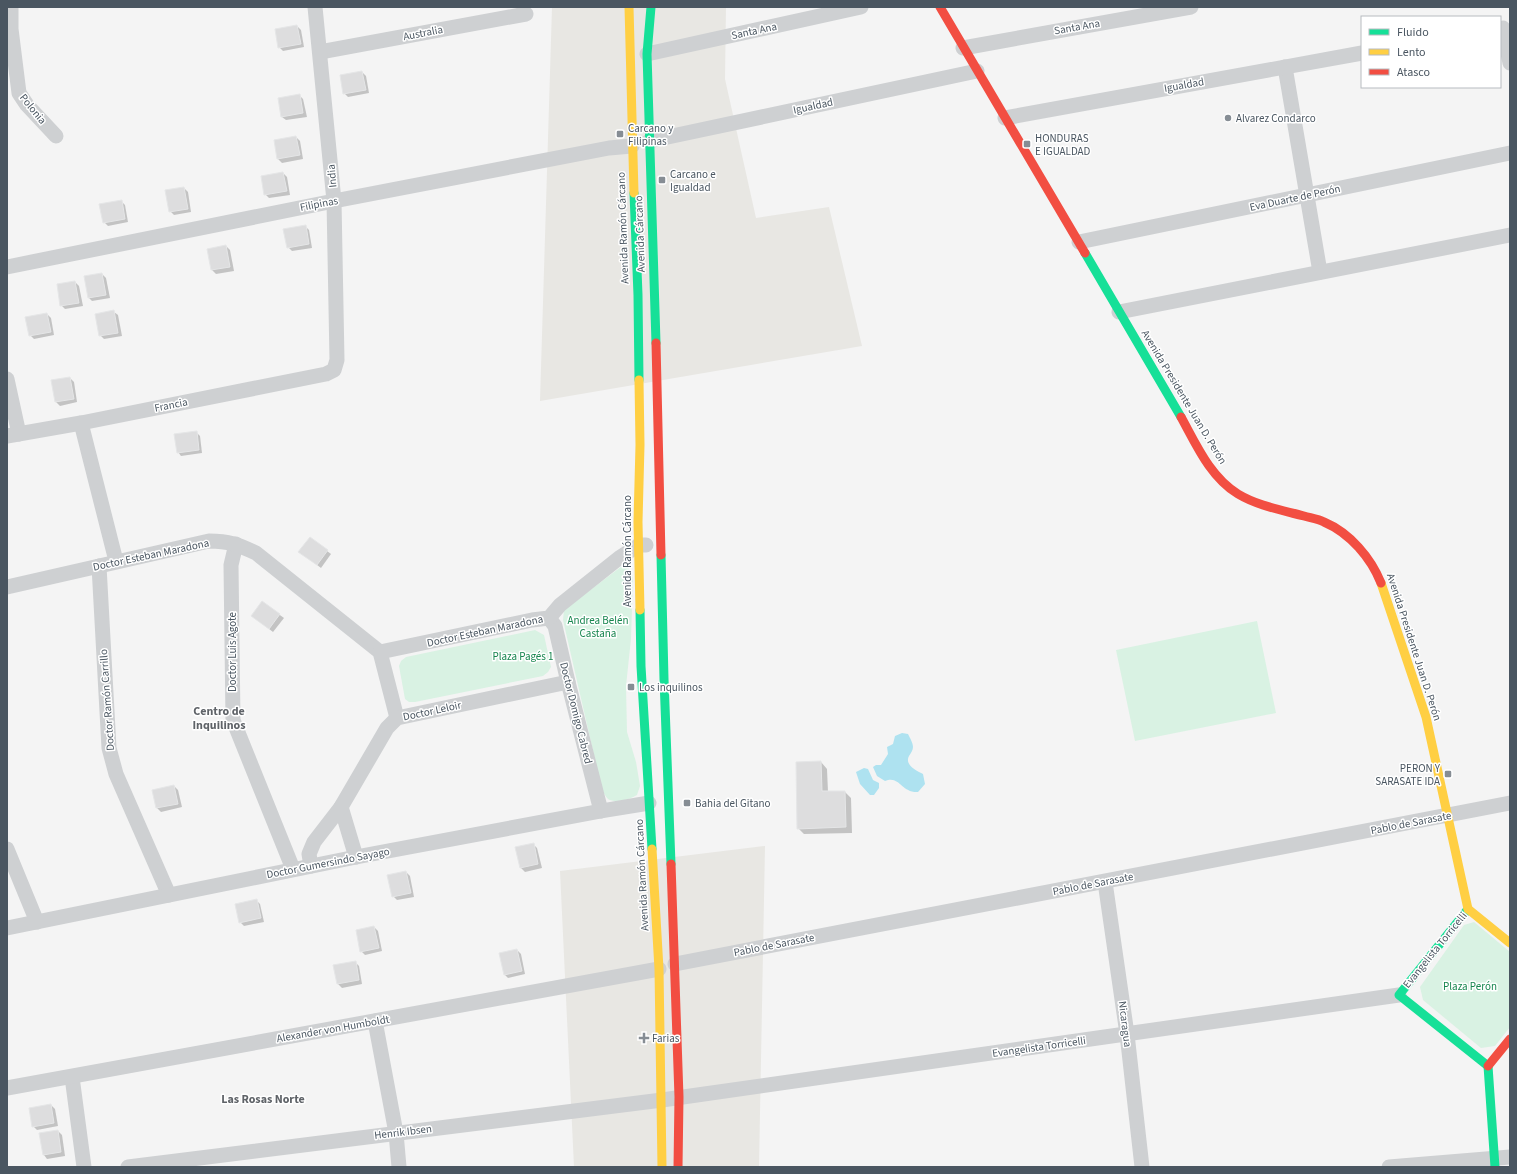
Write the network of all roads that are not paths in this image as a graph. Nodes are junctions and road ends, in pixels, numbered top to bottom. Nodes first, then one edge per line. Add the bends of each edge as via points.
1 (11, 7) edge
2 (315, 7) edge
3 (629, 7) edge
4 (650, 7) edge
5 (861, 7) edge
6 (940, 7) edge
7 (1191, 7) edge
8 (526, 14) dead end
9 (1504, 28) edge
10 (963, 48) junction
11 (320, 52) junction
12 (1361, 53) edge
13 (647, 54) junction
14 (1510, 63) edge
15 (1285, 67) junction
16 (977, 71) junction
17 (1005, 118) junction
18 (56, 136) dead end
19 (649, 141) junction
20 (632, 146) junction
21 (1510, 153) edge
22 (1306, 196) junction
23 (334, 201) junction
24 (1510, 235) edge
25 (1079, 242) junction
26 (7, 267) edge
27 (1320, 272) junction
28 (1119, 312) junction
29 (334, 370) joint
30 (7, 378) edge
31 (82, 423) junction
32 (13, 435) edge
33 (236, 544) junction
34 (639, 545) junction
35 (662, 545) junction
36 (116, 561) junction
37 (99, 566) junction
38 (652, 573) dead end
39 (7, 587) edge
40 (549, 618) junction
41 (654, 646) dead end
42 (380, 652) junction
43 (664, 679) junction
44 (568, 682) junction
45 (397, 718) junction
46 (649, 803) junction
47 (1510, 803) edge
48 (341, 807) junction
49 (601, 810) junction
50 (1448, 816) junction
51 (7, 849) edge
52 (356, 857) junction
53 (311, 866) junction
54 (293, 869) junction
55 (1106, 882) junction
56 (169, 895) junction
57 (1468, 909) junction
58 (37, 922) junction
59 (7, 928) edge
60 (1510, 943) edge
61 (675, 964) junction
62 (659, 969) junction
63 (1399, 995) junction
64 (375, 1021) junction
65 (1127, 1034) junction
66 (1510, 1039) edge
67 (1488, 1066) junction
68 (72, 1077) junction
69 (7, 1088) edge
70 (679, 1097) junction
71 (662, 1100) junction
72 (396, 1133) junction
73 (1500, 1161) edge
74 (84, 1167) edge
75 (128, 1167) edge
76 (399, 1167) edge
77 (662, 1167) edge
78 (678, 1167) edge
79 (1142, 1167) edge
80 (1389, 1167) edge

1 - 18 street, Polonia via 19,93
2 - 11 street, India
3 - 20 main road, Avenida Ramón Cárcano
4 - 13 main road
5 - 13 street, Santa Ana
6 - 10 main road, Avenida Presidente Juan D. Perón
7 - 10 street, Santa Ana
8 - 11 street, Australia
9 - 14 street
10 - 16 main road, Avenida Presidente Juan D. Perón
11 - 23 street, India
12 - 15 street, Igualdad
13 - 19 main road, Avenida Cárcano
15 - 17 street, Igualdad
15 - 22 street
16 - 17 main road, Avenida Presidente Juan D. Perón
16 - 19 street, Igualdad
17 - 25 main road, Avenida Presidente Juan D. Perón
19 - 35 main road, Avenida Cárcano
20 - 23 street, Filipinas via 609,148
20 - 34 main road, Avenida Ramón Cárcano via 638,310
21 - 22 street, Eva Duarte de Perón
22 - 25 street, Eva Duarte de Perón
22 - 27 street
23 - 26 street, Filipinas
23 - 29 street, India via 337,360
24 - 27 street
25 - 28 main road, Avenida Presidente Juan D. Perón
27 - 28 street
28 - 50 main road, Avenida Presidente Juan D. Perón via 1208,464 1222,481 1254,502 1324,522 1335,528 1352,541 1376,571 1426,717
29 - 31 street, Francia via 326,374
30 - 32 street
31 - 32 street, Francia
31 - 36 street
33 - 36 street, Doctor Esteban Maradona via 209,541
33 - 42 street, Doctor Esteban Maradona via 256,553
33 - 54 street, Doctor Luis Agote via 231,565 233,720
34 - 35 street
34 - 38 main road via 650,550 652,554
34 - 40 street, Doctor Esteban Maradona via 583,586
34 - 46 main road, Avenida Ramón Cárcano via 641,666
35 - 43 main road
36 - 37 street, Doctor Esteban Maradona
37 - 39 street, Doctor Esteban Maradona
37 - 56 street, Doctor Ramón Carrillo via 109,748 116,774
40 - 42 street, Doctor Esteban Maradona
40 - 44 street, Doctor Domigo Cabred via 555,626
41 - 43 main road
42 - 45 street
43 - 61 main road
44 - 45 street, Doctor Leloir
44 - 49 street, Doctor Domigo Cabred
45 - 48 street, Doctor Leloir via 387,728
46 - 49 street, Doctor Gumersindo Sayago
46 - 62 main road, Avenida Ramón Cárcano
47 - 50 street, Pablo de Sarasate
48 - 52 street
48 - 53 street, Doctor Leloir via 314,842 309,854
49 - 52 street, Doctor Gumersindo Sayago
50 - 55 street, Pablo de Sarasate
50 - 57 main road, Avenida Presidente Juan D. Perón
51 - 58 street
52 - 53 street, Doctor Gumersindo Sayago
53 - 54 street, Doctor Gumersindo Sayago
54 - 56 street, Doctor Gumersindo Sayago
55 - 61 street, Pablo de Sarasate
55 - 65 street, Nicaragua
56 - 58 street, Doctor Gumersindo Sayago
57 - 60 main road, Evangelista Torricelli
57 - 63 main road, Evangelista Torricelli
58 - 59 street, Doctor Gumersindo Sayago
61 - 70 main road
62 - 64 street, Alexander von Humboldt
62 - 71 main road, Avenida Ramón Cárcano
63 - 65 street, Evangelista Torricelli
63 - 67 main road, Evangelista Torricelli
64 - 68 street, Alexander von Humboldt
64 - 72 street
65 - 70 street, Evangelista Torricelli
65 - 79 street, Nicaragua
66 - 67 main road
67 - 73 main road
68 - 69 street, Alexander von Humboldt
68 - 74 street
70 - 71 street, Henrik Ibsen
70 - 78 main road
71 - 72 street, Henrik Ibsen
71 - 77 main road, Avenida Ramón Cárcano
72 - 75 street, Henrik Ibsen
72 - 76 street
73 - 80 street

